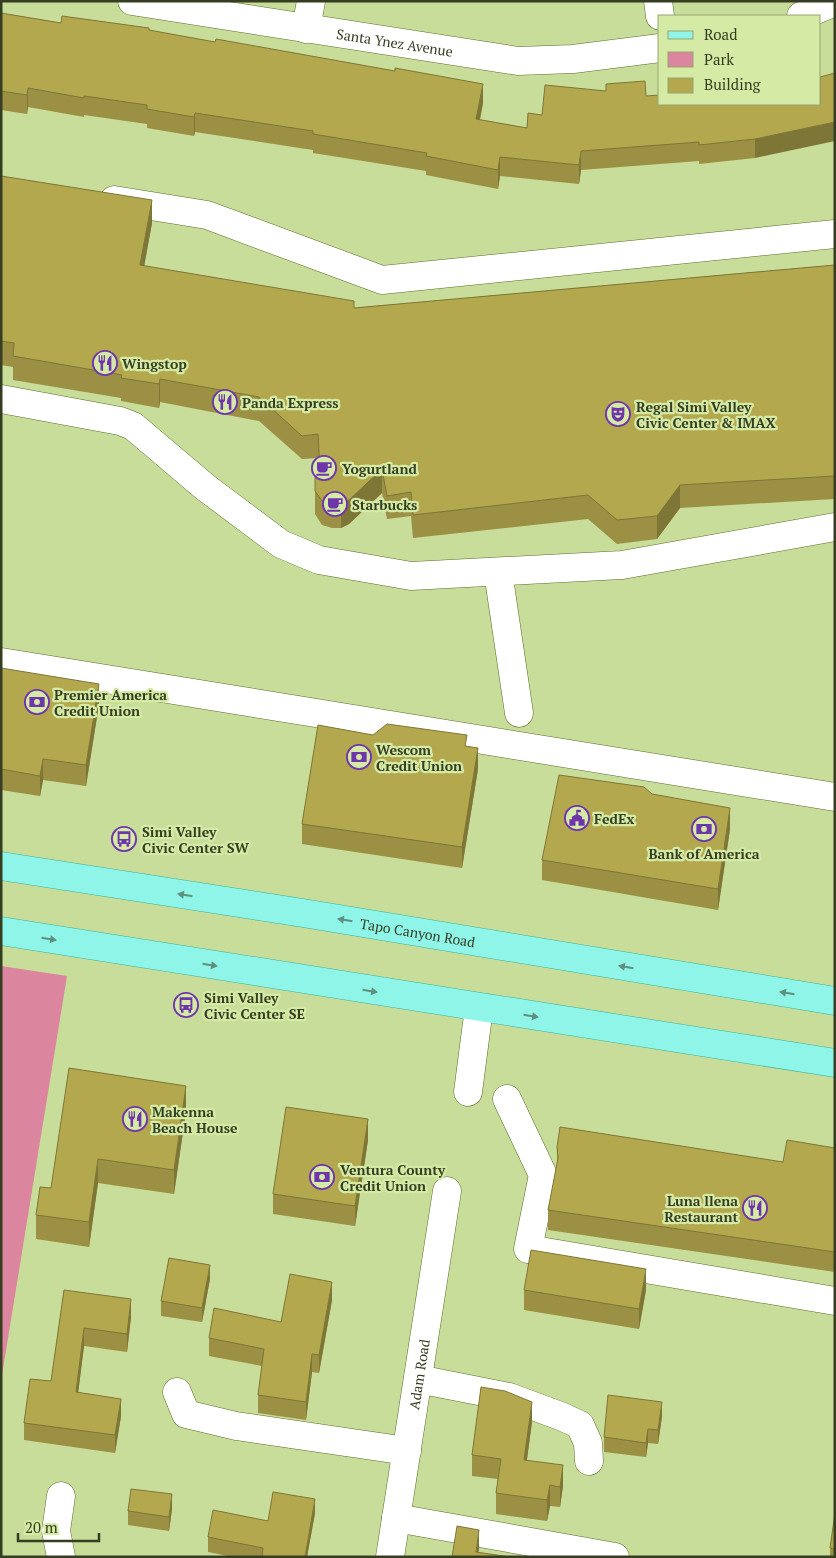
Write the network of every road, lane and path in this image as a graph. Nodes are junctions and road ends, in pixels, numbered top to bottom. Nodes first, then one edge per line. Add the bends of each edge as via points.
1 (132, 1) edge
2 (311, 1) edge
3 (658, 1) edge
4 (835, 2) edge
5 (660, 15) edge
6 (803, 15) edge
7 (306, 29) junction
8 (658, 48) edge
9 (89, 196) edge
10 (835, 234) edge
11 (1, 399) edge
12 (835, 527) edge
13 (498, 572) junction
14 (1, 662) edge
15 (519, 713) dead end
16 (835, 797) edge
17 (1, 866) edge
18 (1, 931) edge
19 (835, 1001) edge
20 (479, 1008) junction
21 (835, 1063) edge
22 (468, 1092) dead end
23 (507, 1099) dead end
24 (447, 1191) dead end
25 (835, 1301) edge
26 (418, 1379) junction
27 (177, 1392) dead end
28 (407, 1452) junction
29 (589, 1461) dead end
30 (61, 1496) dead end
31 (396, 1518) junction
32 (61, 1557) edge
33 (390, 1557) edge
34 (615, 1557) edge

1 - 7 street, Santa Ynez Avenue
2 - 7 street
3 - 5 street
4 - 6 street
7 - 8 street, Santa Ynez Avenue via 518,60 572,59
9 - 10 street via 207,215 382,280
11 - 13 street via 133,426 205,487 281,544 320,560 411,576
12 - 13 street via 622,565
13 - 15 street
14 - 16 street
19 -> 17 main road, Tapo Canyon Road
18 -> 20 main road
20 -> 21 main road
20 - 22 street
23 - 25 street via 543,1175 528,1249
24 - 26 street, Adam Road
26 - 28 street, Adam Road
26 - 29 street via 509,1397 563,1416 580,1425 588,1443
27 - 28 street via 186,1414 236,1426
28 - 31 street, Adam Road
30 - 32 street via 56,1532
31 - 33 street, Adam Road
31 - 34 street

